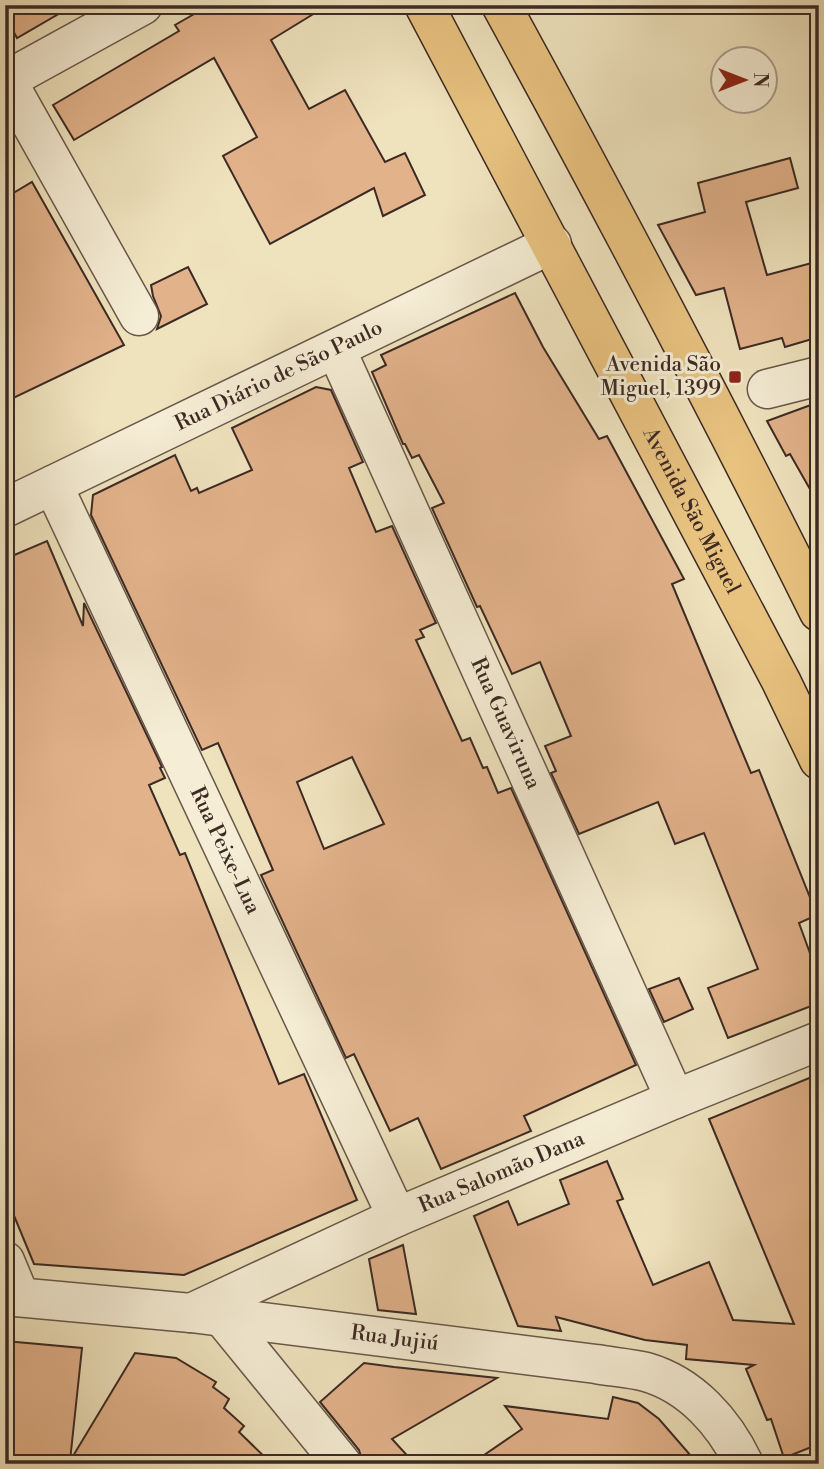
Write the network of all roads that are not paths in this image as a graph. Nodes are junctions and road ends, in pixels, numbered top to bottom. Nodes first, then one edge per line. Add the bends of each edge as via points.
1 (143, 5) edge
2 (424, 5) edge
3 (501, 5) edge
4 (6, 79) edge
5 (552, 244) junction
6 (139, 316) dead end
7 (336, 349) junction
8 (819, 376) edge
9 (767, 389) dead end
10 (53, 485) junction
11 (5, 508) edge
12 (819, 612) edge
13 (819, 760) edge
14 (819, 1041) edge
15 (675, 1099) junction
16 (397, 1217) junction
17 (5, 1261) edge
18 (13, 1297) edge
19 (207, 1316) junction
20 (342, 1464) edge
21 (744, 1464) edge

1 - 4 street
2 - 5 main road, Avenida São Miguel
3 - 12 main road via 613,210
4 - 6 street
5 - 7 street, Rua Diário de São Paulo
5 - 13 main road, Avenida São Miguel
7 - 10 street, Rua Diário de São Paulo
7 - 15 street, Rua Guaviruna
8 - 9 street
10 - 11 street, Rua Diário de São Paulo
10 - 16 street, Rua Peixe-Lua
14 - 15 street, Rua Salomão Dana
15 - 16 street, Rua Salomão Dana
16 - 19 street, Rua Salomão Dana
17 - 18 street
18 - 19 street, Rua Jujiú
19 - 20 street
19 - 21 street, Rua Jujiú via 646,1372 696,1399

